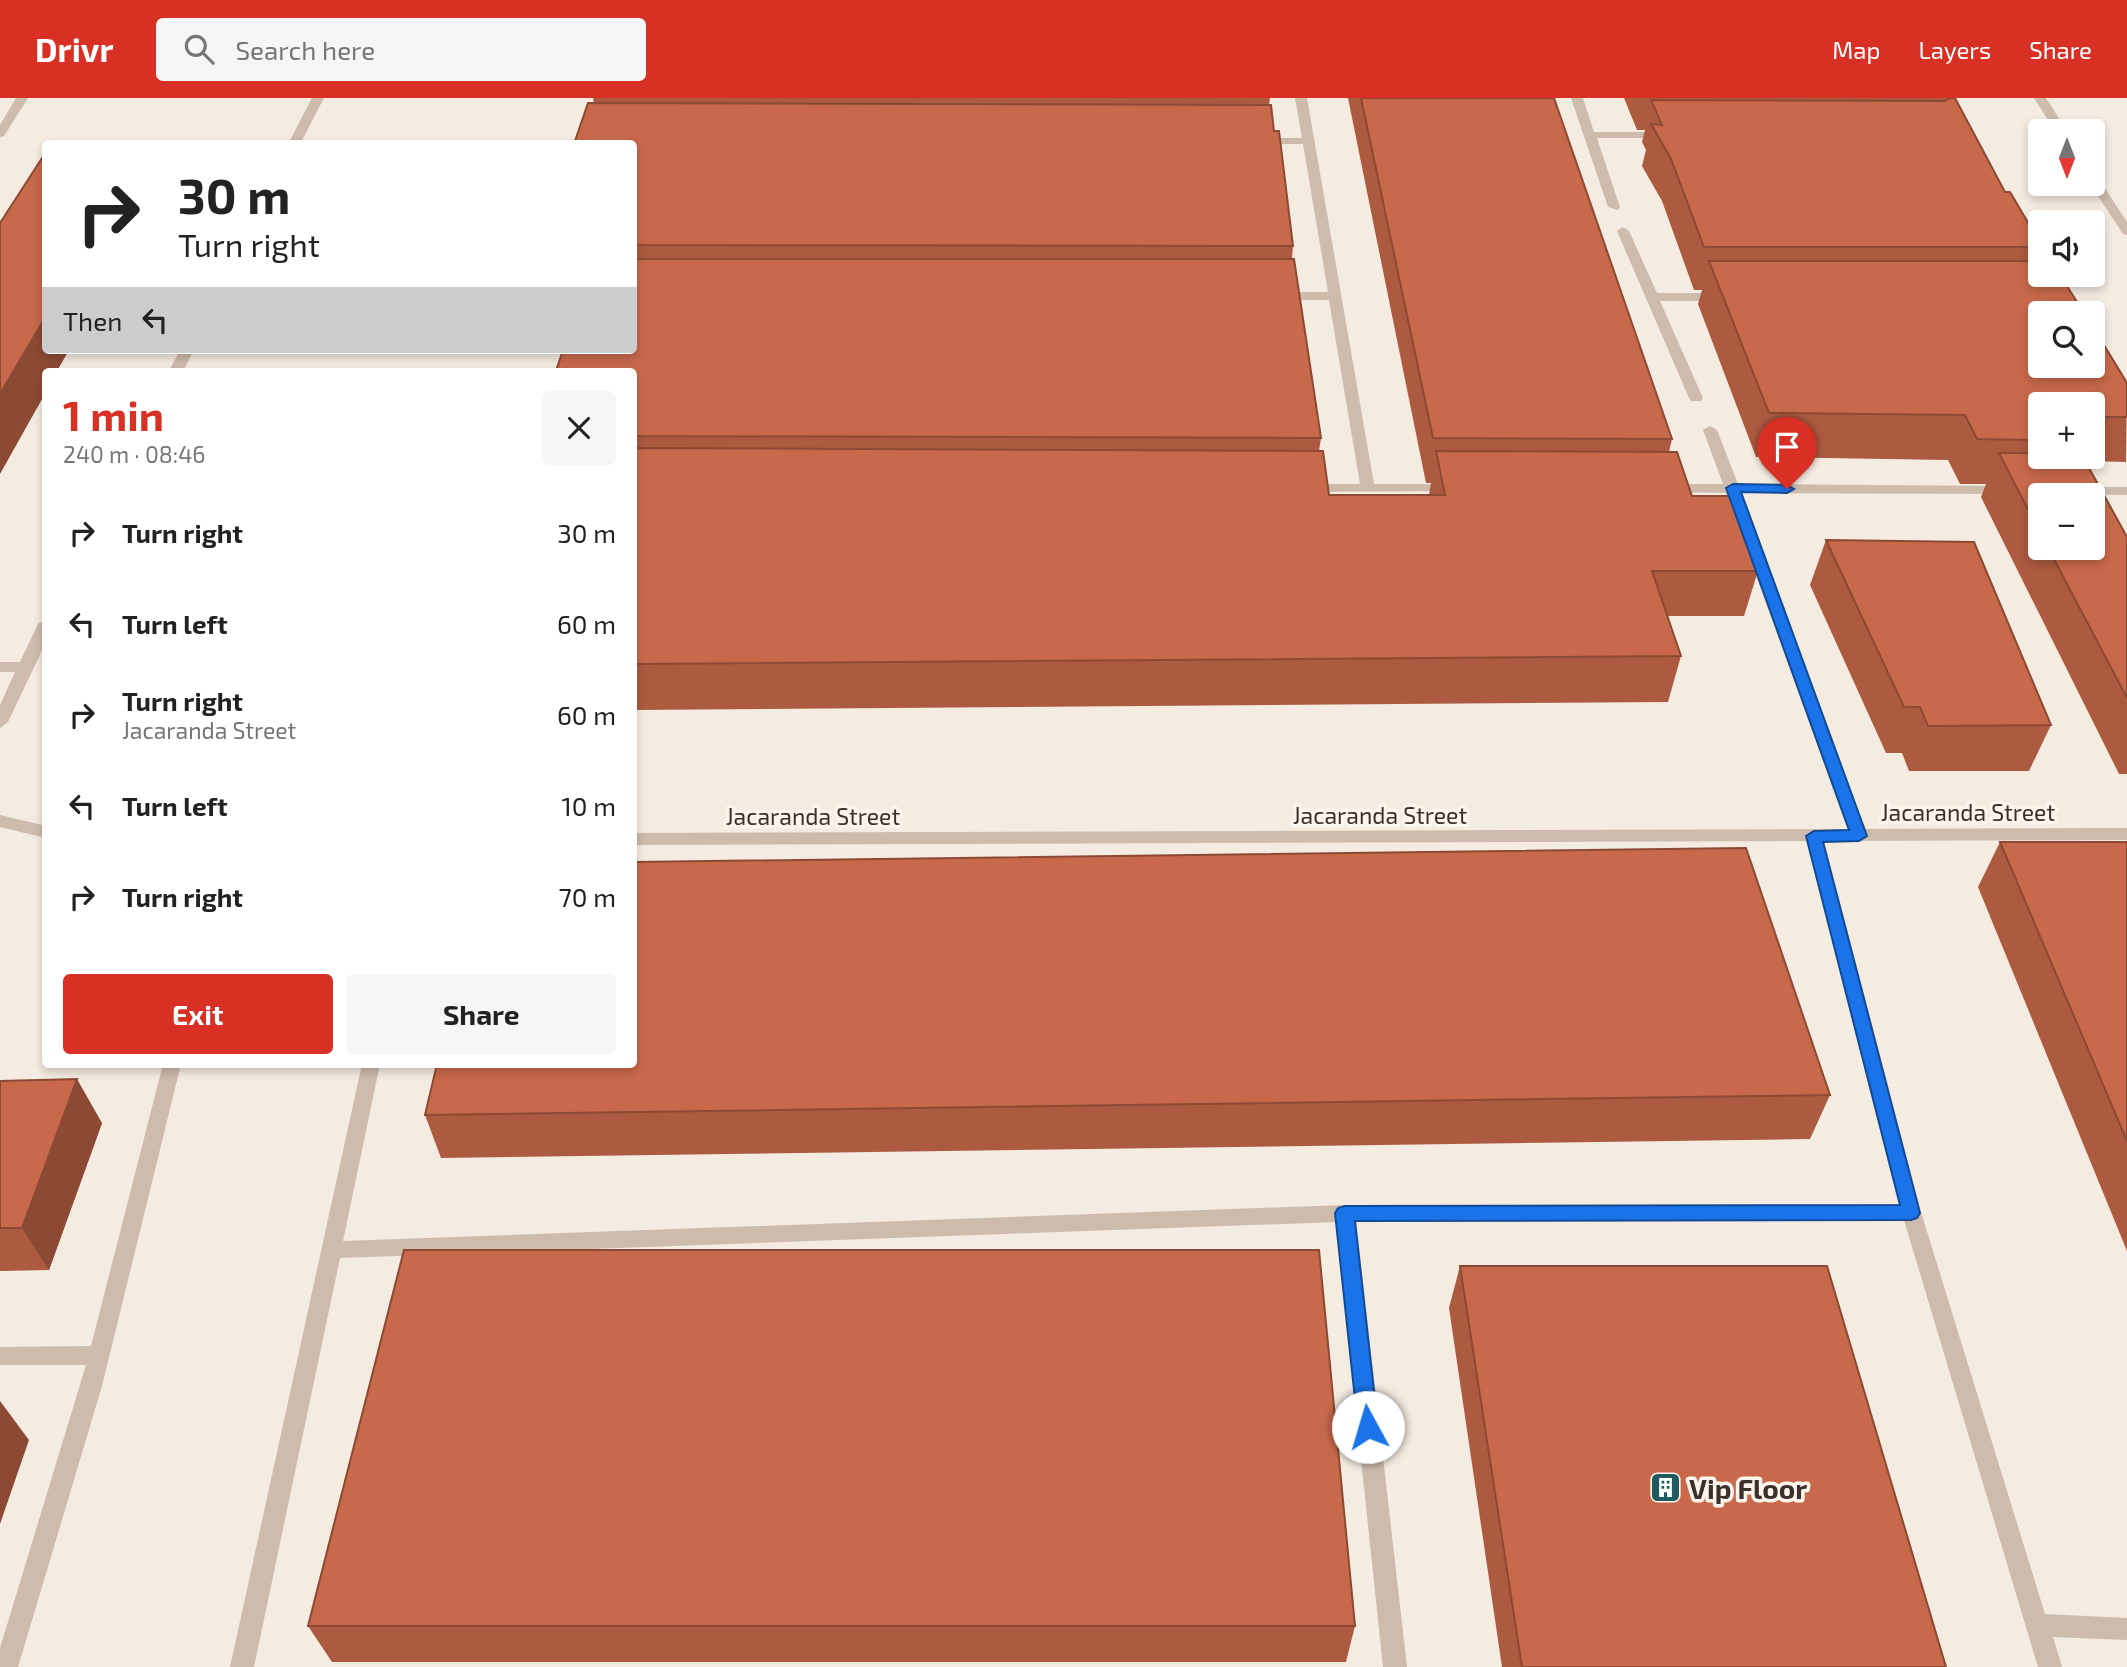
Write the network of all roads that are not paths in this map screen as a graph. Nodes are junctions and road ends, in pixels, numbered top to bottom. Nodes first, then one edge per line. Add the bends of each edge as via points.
1 (22, 98) edge
2 (318, 98) edge
3 (1301, 98) edge
4 (1577, 98) edge
5 (2040, 98) edge
6 (2054, 119) edge
7 (0, 134) edge
8 (1589, 135) junction
9 (1685, 135) edge
10 (296, 140) edge
11 (1240, 141) edge
12 (1310, 141) junction
13 (2104, 196) edge
14 (1614, 207) dead end
15 (1623, 231) dead end
16 (2127, 231) edge
17 (1267, 296) edge
18 (1336, 296) junction
19 (1734, 297) edge
20 (1652, 298) junction
21 (1696, 398) dead end
22 (1710, 430) dead end
23 (1285, 488) edge
24 (1368, 488) junction
25 (1462, 488) edge
26 (1652, 488) edge
27 (1733, 488) junction
28 (2018, 490) edge
29 (2105, 491) edge
30 (2127, 491) edge
31 (42, 631) edge
32 (0, 667) edge
33 (23, 667) junction
34 (0, 722) edge
35 (0, 821) edge
36 (42, 831) edge
37 (2127, 834) edge
38 (1814, 836) junction
39 (1859, 836) junction
40 (637, 839) edge
41 (171, 1068) edge
42 (370, 1068) edge
43 (1345, 1213) junction
44 (1911, 1213) junction
45 (333, 1250) junction
46 (98, 1355) junction
47 (0, 1356) edge
48 (2036, 1625) junction
49 (2127, 1629) edge
50 (6, 1667) edge
51 (242, 1667) edge
52 (1395, 1667) edge
53 (2050, 1667) edge

1 - 7 street
2 - 10 street
3 - 12 street
4 - 8 street
5 - 6 street
8 - 9 street
8 - 14 street
11 - 12 street
12 - 18 street
13 - 16 street
15 - 20 street
17 - 18 street
18 - 24 street
19 - 20 street
20 - 21 street
22 - 27 street
23 - 24 street
24 - 25 street
26 - 27 street
27 - 28 street
27 - 39 street
29 - 30 street
31 - 33 street
32 - 33 street
33 - 34 street
35 - 36 street
37 - 39 street, Jacaranda Street
38 - 39 street, Jacaranda Street
38 - 40 street, Jacaranda Street
38 - 44 street
41 - 46 street
42 - 45 street
43 - 44 street
43 - 45 street
43 - 52 street
44 - 48 street
45 - 51 street
46 - 47 street
46 - 50 street
48 - 49 street
48 - 53 street

